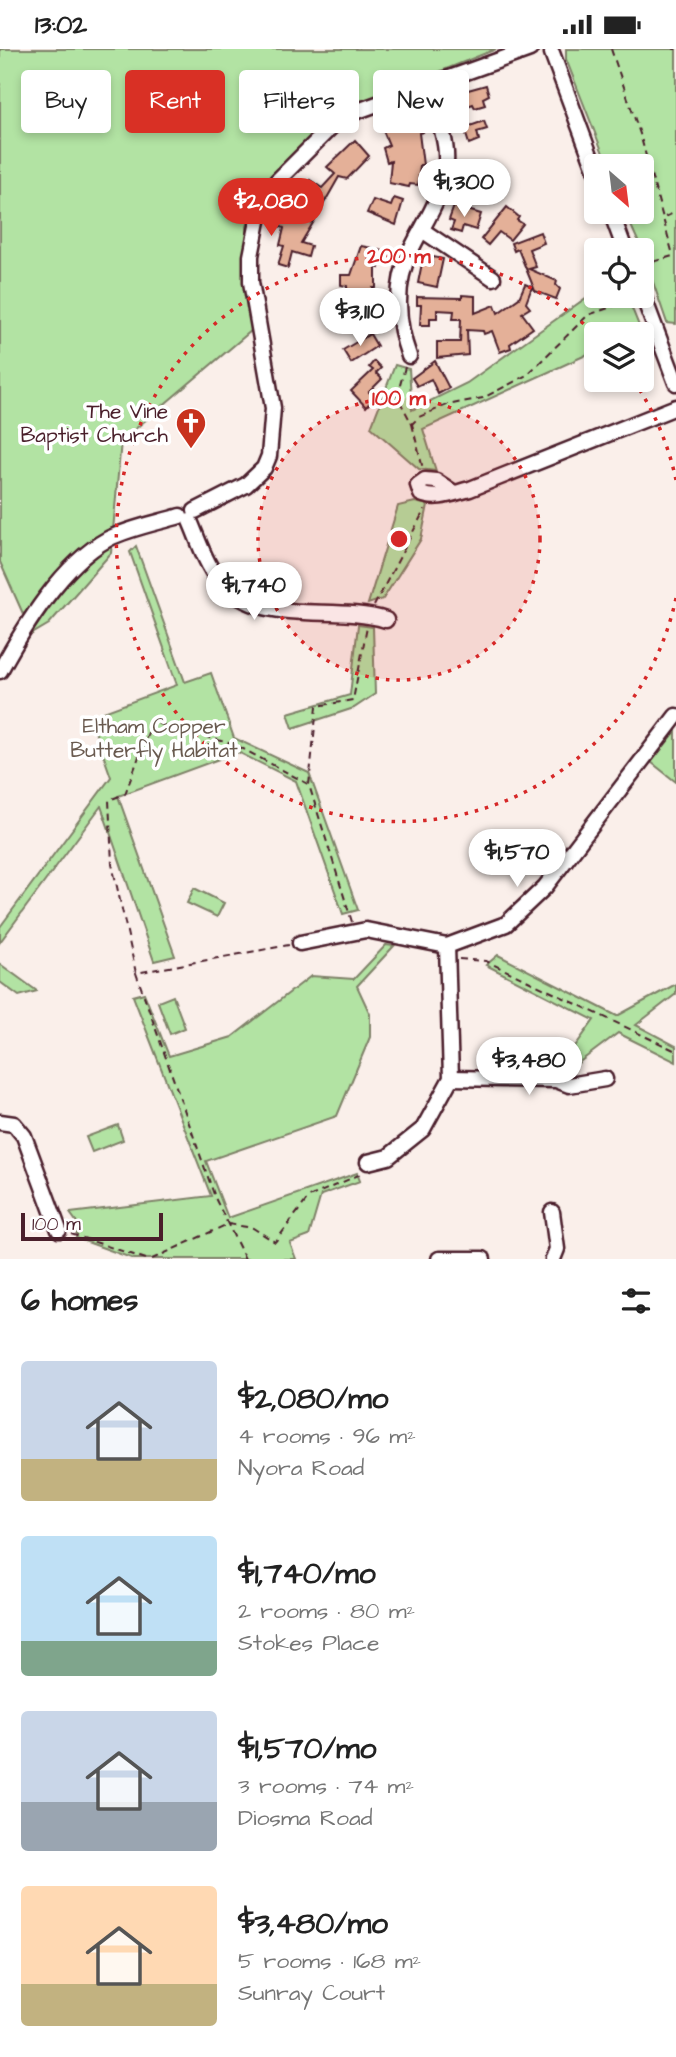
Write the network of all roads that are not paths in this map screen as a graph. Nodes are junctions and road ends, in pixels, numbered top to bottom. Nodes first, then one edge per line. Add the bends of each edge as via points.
1 (530, 49) edge
2 (536, 49) edge
3 (554, 51) edge
4 (469, 70) edge
5 (373, 105) edge
6 (442, 133) edge
7 (590, 154) edge
8 (422, 230) junction
9 (493, 278) dead end
10 (648, 308) edge
11 (409, 356) road end
12 (676, 383) edge
13 (676, 407) edge
14 (454, 493) junction
15 (188, 516) junction
16 (386, 620) dead end
17 (0, 671) edge
18 (676, 716) edge
19 (300, 943) road end
20 (447, 946) junction
21 (451, 1078) junction
22 (605, 1079) dead end
23 (0, 1122) edge
24 (368, 1162) road end
25 (552, 1212) dead end
26 (59, 1230) road end
27 (439, 1259) edge
28 (484, 1259) edge
29 (553, 1259) edge

1 - 4 street
2 - 3 street via 544,54
3 - 7 street
5 - 15 street via 341,117 289,167 268,195 254,230 251,269 272,408 272,443 264,468 255,478
6 - 8 street via 446,161 442,188
8 - 9 street
8 - 11 street via 408,254 398,300 400,331
10 - 12 street
13 - 14 street
14 - 14 street via 436,481 418,485 421,494 431,498
15 - 16 street via 218,579 252,604 282,611 369,614
15 - 17 street via 109,539 90,551 43,601
18 - 20 street via 545,887 506,924
19 - 20 street via 366,930
20 - 21 street
21 - 22 street via 556,1080 569,1085
21 - 24 street via 423,1129 388,1157
23 - 26 street via 14,1124 24,1136
25 - 29 street via 557,1249
27 - 28 street

